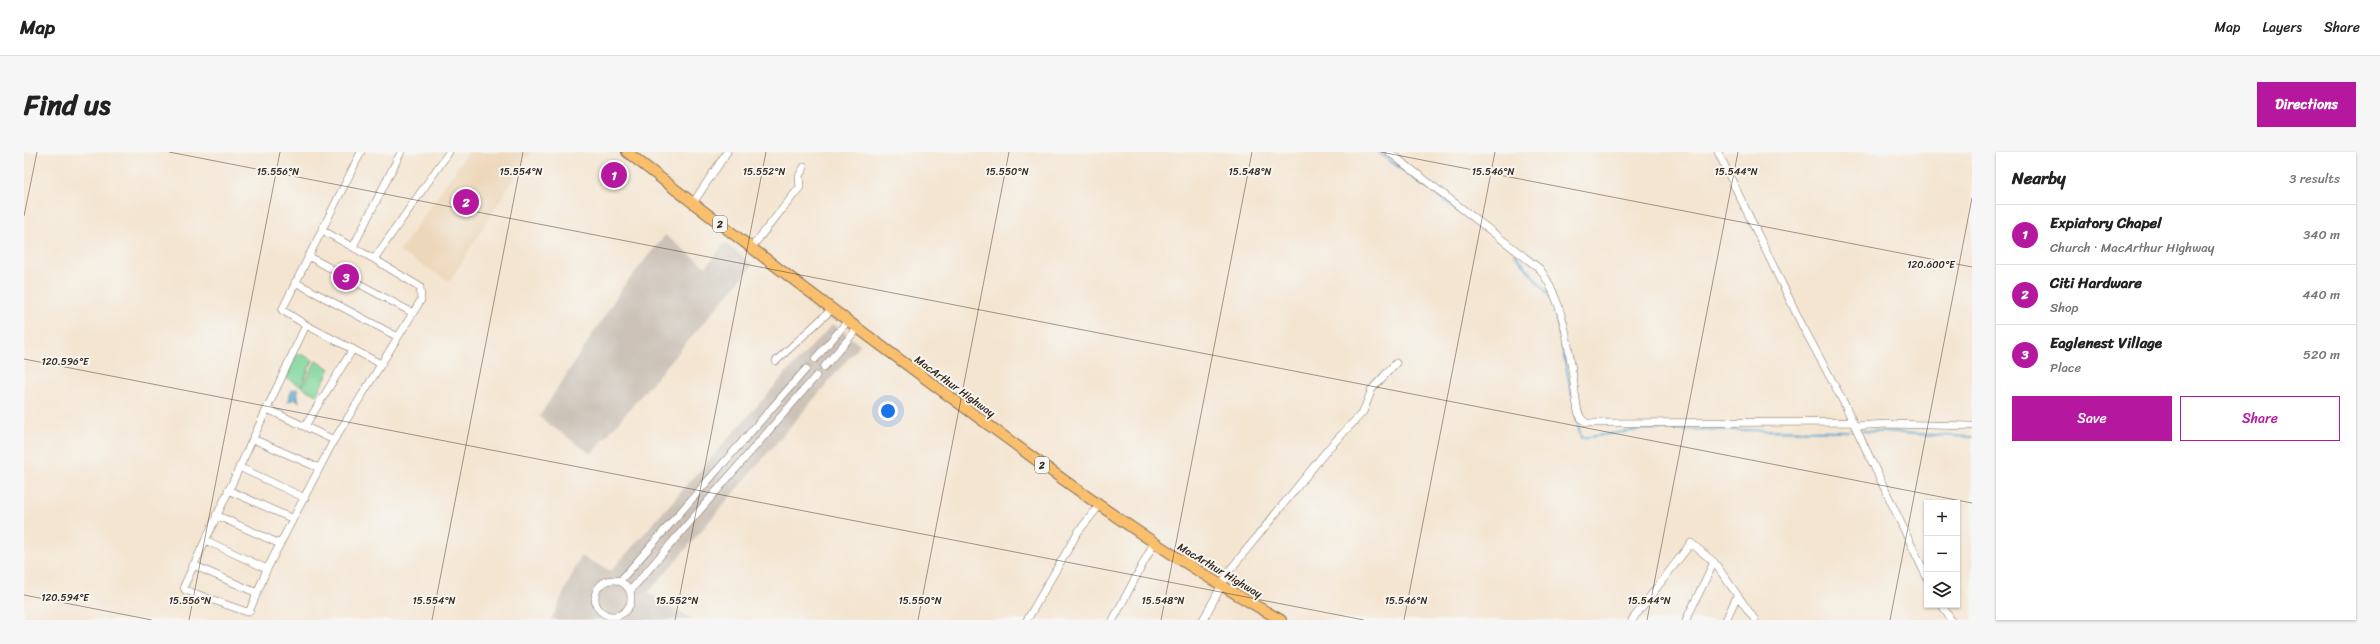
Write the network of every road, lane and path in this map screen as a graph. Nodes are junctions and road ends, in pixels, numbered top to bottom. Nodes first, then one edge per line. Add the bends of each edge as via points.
1 (361, 152) edge
2 (401, 152) edge
3 (449, 152) edge
4 (627, 152) edge
5 (727, 152) edge
6 (1388, 152) edge
7 (1718, 152) edge
8 (804, 167) dead end
9 (693, 203) junction
10 (322, 230) junction
11 (353, 247) junction
12 (751, 248) junction
13 (308, 256) junction
14 (374, 259) junction
15 (295, 282) junction
16 (831, 310) junction
17 (413, 313) junction
18 (847, 322) junction
19 (306, 325) junction
20 (857, 329) junction
21 (398, 337) junction
22 (353, 349) junction
23 (815, 359) tunnel mouth
24 (776, 361) dead end
25 (1396, 363) dead end
26 (381, 364) junction
27 (824, 367) dead end
28 (806, 369) tunnel mouth
29 (816, 376) dead end
30 (267, 409) junction
31 (1854, 424) junction
32 (757, 425) junction
33 (305, 426) junction
34 (1972, 426) edge
35 (768, 432) junction
36 (253, 439) junction
37 (334, 440) junction
38 (239, 467) junction
39 (319, 468) junction
40 (715, 474) junction
41 (725, 482) junction
42 (228, 490) junction
43 (305, 498) junction
44 (1099, 506) junction
45 (216, 516) junction
46 (293, 519) junction
47 (671, 524) junction
48 (681, 533) junction
49 (205, 540) junction
50 (280, 544) junction
51 (1154, 544) junction
52 (1714, 562) junction
53 (193, 566) junction
54 (267, 569) junction
55 (1924, 572) edge
56 (620, 581) junction
57 (1221, 586) junction
58 (630, 591) junction
59 (257, 593) junction
60 (1737, 596) junction
61 (1944, 608) edge
62 (611, 618) edge
63 (1027, 620) edge
64 (1113, 620) edge
65 (1203, 620) edge
66 (1281, 620) edge
67 (1632, 620) edge
68 (1686, 620) edge
69 (1726, 620) edge
70 (1755, 620) edge
71 (1951, 620) edge

1 - 10 street
2 - 11 street
3 - 14 street
4 - 9 highway, MacArthur Highway / 2
5 - 9 street
6 - 31 street via 1540,269 1554,291 1568,349 1578,412 1586,423
7 - 31 street via 1802,325
8 - 12 street via 799,176 800,187
9 - 12 highway, MacArthur Highway / 2
10 - 11 street
10 - 13 street
11 - 14 street
12 - 16 highway, MacArthur Highway / 2
13 - 15 street
13 - 17 street
14 - 17 street via 420,287 421,300
15 - 19 street via 282,310
15 - 21 street
16 - 18 highway, MacArthur Highway / 2
16 - 24 street
17 - 21 street
18 - 20 highway, MacArthur Highway / 2
18 - 23 street
19 - 22 street
19 - 30 street
20 - 27 street
20 - 44 highway, MacArthur Highway / 2
21 - 26 street
22 - 26 street
22 - 33 street
25 - 57 street via 1372,389 1363,412 1291,494 1230,570
26 - 37 street
28 - 32 street
29 - 35 street
30 - 33 street
30 - 36 street
31 - 34 street
31 - 55 street
32 - 35 street
32 - 40 street
33 - 37 street
35 - 41 street
36 - 38 street
36 - 39 street
37 - 39 street
38 - 42 street
38 - 43 street
39 - 43 street
40 - 41 street
40 - 47 street
41 - 48 street
42 - 45 street
42 - 46 street
43 - 46 street
44 - 51 highway, MacArthur Highway / 2
44 - 63 street via 1078,532
45 - 49 street
45 - 50 street
46 - 50 street
47 - 48 street
47 - 56 street
48 - 58 street
49 - 53 street
49 - 54 street
50 - 54 street
51 - 57 highway, MacArthur Highway / 2
51 - 64 street
52 - 60 street
52 - 67 street via 1694,544 1688,544
52 - 68 street
53 - 59 street
53 - 59 street via 184,586 185,590 247,612
54 - 59 street
56 - 58 street
56 - 62 street via 606,581 598,588 595,597 598,607
57 - 65 street via 1220,593
57 - 66 highway, MacArthur Highway / 2
58 - 62 street via 632,600 628,609
60 - 69 street
60 - 70 street
61 - 71 street

